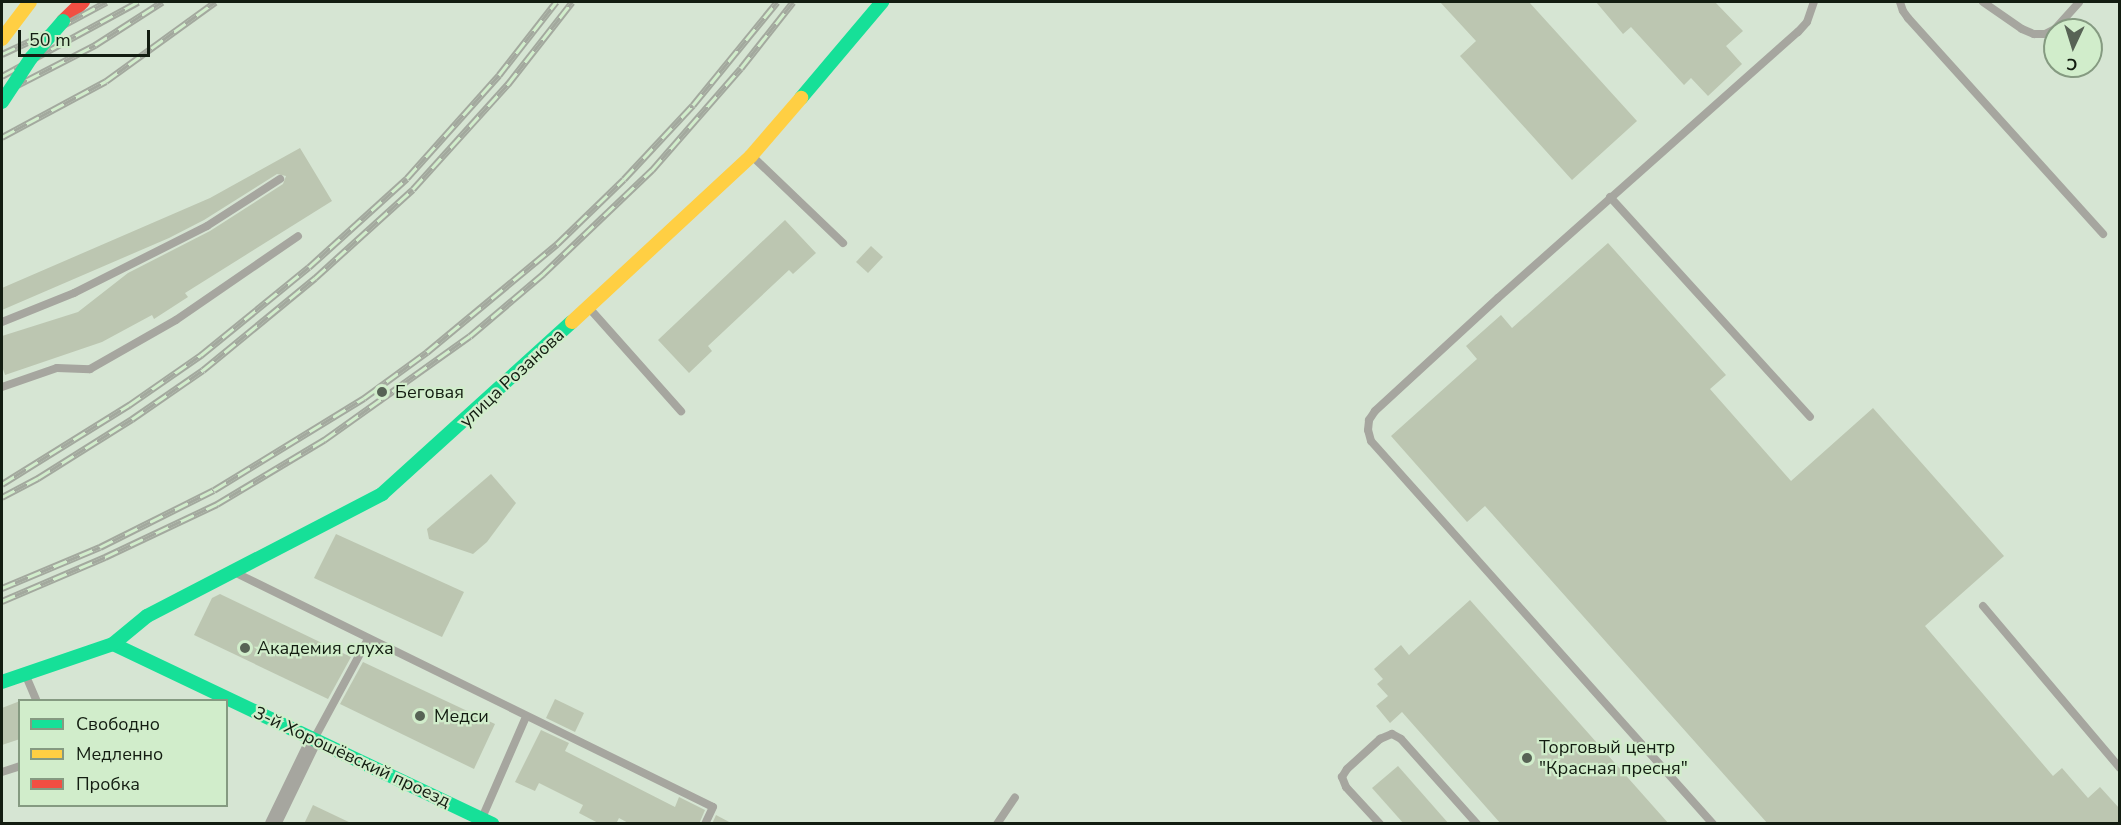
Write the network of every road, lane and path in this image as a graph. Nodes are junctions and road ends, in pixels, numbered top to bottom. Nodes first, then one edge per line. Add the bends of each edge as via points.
1 (30, 2) edge
2 (78, 2) edge
3 (83, 2) edge
4 (882, 2) edge
5 (1814, 2) edge
6 (1900, 2) edge
7 (1983, 2) edge
8 (2079, 2) edge
9 (63, 21) junction
10 (2, 39) edge
11 (2, 102) edge
12 (751, 156) junction
13 (280, 179) dead end
14 (1610, 197) junction
15 (2103, 234) dead end
16 (298, 236) dead end
17 (843, 243) dead end
18 (588, 306) junction
19 (2, 322) edge
20 (2, 387) edge
21 (681, 411) dead end
22 (1810, 417) dead end
23 (233, 572) junction
24 (1983, 606) dead end
25 (368, 639) junction
26 (113, 644) junction
27 (26, 675) junction
28 (2, 682) edge
29 (36, 699) edge
30 (526, 717) junction
31 (314, 739) junction
32 (18, 767) edge
33 (2120, 768) edge
34 (2, 772) edge
35 (1015, 797) dead end
36 (487, 821) edge
37 (273, 824) edge
38 (705, 824) edge
39 (997, 824) edge
40 (1380, 824) edge
41 (1477, 824) edge
42 (1713, 824) edge

1 - 10 street
2 - 9 street
3 - 9 street
4 - 12 street, улица Розанова
5 - 14 lane via 1807,22 1798,32
6 - 15 lane via 1908,18
7 - 8 lane via 2022,29 2045,34 2055,29
9 - 11 street, bridge via 31,58
12 - 17 lane
12 - 18 street, улица Розанова
13 - 19 lane via 196,231 74,293
14 - 22 lane
14 - 42 lane via 1375,411 1368,430 1371,441
16 - 20 lane via 176,320 90,369 57,368
18 - 21 lane
18 - 23 street, улица Розанова via 382,494
23 - 25 lane
23 - 26 street, улица Розанова via 147,616
24 - 33 lane
25 - 30 lane
25 - 31 lane
26 - 27 street, улица Розанова
26 - 31 street, 3-й Хорошёвский проезд
27 - 28 street, улица Розанова
27 - 29 lane
30 - 36 lane
30 - 38 lane via 713,807
31 - 36 street, 3-й Хорошёвский проезд
31 - 37 street
32 - 34 lane
35 - 39 lane
40 - 41 lane via 1346,787 1342,777 1380,739 1392,734 1401,739

